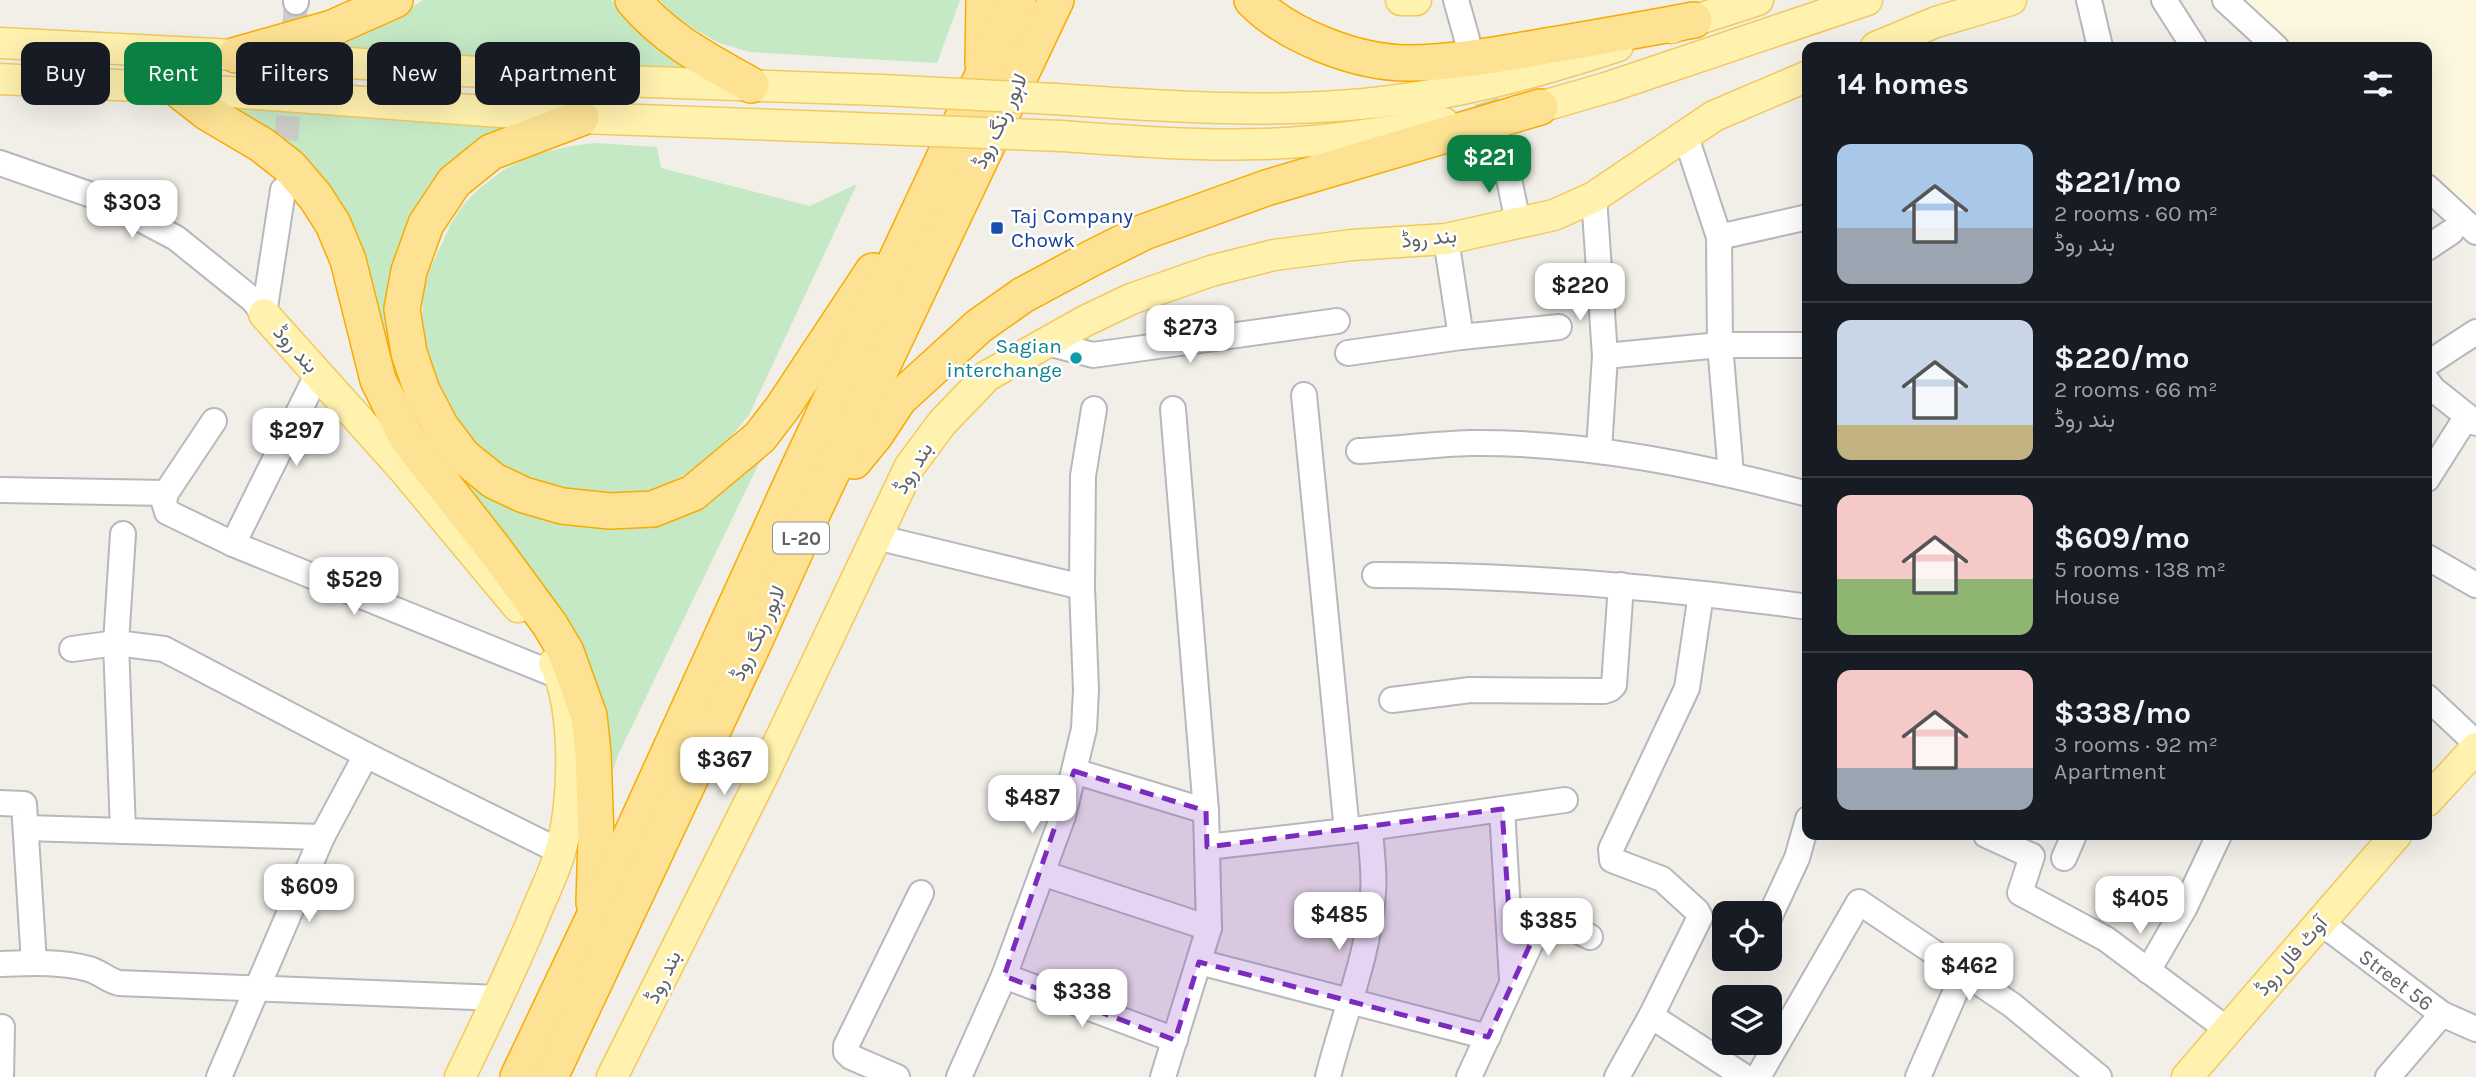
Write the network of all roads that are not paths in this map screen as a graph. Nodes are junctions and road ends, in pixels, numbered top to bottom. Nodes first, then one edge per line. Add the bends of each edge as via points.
1 (395, 0) edge
2 (633, 0) edge
3 (984, 0) edge
4 (1018, 0) edge
5 (1056, 0) edge
6 (1252, 0) edge
7 (1401, 0) edge
8 (1416, 0) edge
9 (1456, 0) edge
10 (1758, 0) edge
11 (1867, 0) edge
12 (2011, 0) edge
13 (2089, 0) edge
14 (2164, 0) edge
15 (2225, 0) edge
16 (1694, 20) junction
17 (1467, 39) tunnel mouth
18 (282, 42) edge
19 (1888, 42) edge
20 (2099, 42) edge
21 (2191, 42) edge
22 (2271, 42) edge
23 (0, 43) edge
24 (236, 55) edge
25 (353, 63) edge
26 (983, 75) junction
27 (0, 79) edge
28 (1802, 79) edge
29 (124, 85) edge
30 (751, 85) junction
31 (222, 91) edge
32 (198, 105) edge
33 (1540, 107) junction
34 (581, 118) junction
35 (1685, 134) junction
36 (1505, 160) tunnel mouth
37 (0, 163) edge
38 (283, 190) tunnel mouth
39 (931, 190) junction
40 (2432, 192) edge
41 (1594, 197) junction
42 (1802, 218) edge
43 (1518, 222) junction
44 (2451, 232) dead end
45 (2476, 232) edge
46 (1719, 237) junction
47 (1446, 239) junction
48 (2432, 245) edge
49 (264, 314) junction
50 (1337, 321) dead end
51 (1559, 327) dead end
52 (2476, 332) edge
53 (1461, 337) junction
54 (1047, 343) junction
55 (1720, 345) junction
56 (1802, 345) edge
57 (1348, 353) dead end
58 (1605, 356) junction
59 (2432, 360) edge
60 (318, 373) junction
61 (2432, 388) edge
62 (1304, 395) dead end
63 (1094, 409) dead end
64 (1173, 409) dead end
65 (2472, 419) edge
66 (214, 421) dead end
67 (1600, 450) junction
68 (1359, 451) dead end
69 (2432, 472) edge
70 (1731, 474) junction
71 (0, 490) edge
72 (1802, 492) edge
73 (166, 493) junction
74 (814, 510) junction
75 (123, 534) dead end
76 (876, 537) junction
77 (233, 544) junction
78 (2432, 559) edge
79 (1375, 575) dead end
80 (1621, 585) junction
81 (2476, 585) edge
82 (1082, 587) junction
83 (1701, 594) junction
84 (1802, 606) edge
85 (116, 643) junction
86 (72, 649) dead end
87 (561, 677) junction
88 (1392, 700) dead end
89 (2432, 702) edge
90 (2476, 745) edge
91 (366, 755) junction
92 (1074, 771) junction
93 (2432, 795) edge
94 (1565, 800) dead end
95 (0, 803) edge
96 (1502, 809) junction
97 (1206, 811) junction
98 (26, 828) junction
99 (1358, 829) junction
100 (123, 831) junction
101 (322, 837) junction
102 (1802, 840) edge
103 (1997, 840) edge
104 (2072, 840) edge
105 (2217, 840) edge
106 (2384, 840) edge
107 (1207, 847) junction
108 (561, 852) junction
109 (2064, 858) dead end
110 (1042, 873) junction
111 (921, 893) dead end
112 (1777, 901) edge
113 (1509, 912) junction
114 (1544, 914) junction
115 (594, 917) junction
116 (2320, 922) junction
117 (1209, 928) junction
118 (1590, 937) dead end
119 (1199, 962) junction
120 (34, 963) junction
121 (0, 964) edge
122 (2148, 971) junction
123 (1964, 972) junction
124 (1004, 976) junction
125 (1512, 983) junction
126 (257, 987) junction
127 (499, 998) junction
128 (1350, 1002) junction
129 (2442, 1014) junction
130 (1651, 1016) junction
131 (2, 1027) dead end
132 (2476, 1029) edge
133 (2228, 1030) junction
134 (1488, 1037) junction
135 (1175, 1040) junction
136 (1, 1077) edge
137 (219, 1077) edge
138 (460, 1077) edge
139 (518, 1077) edge
140 (550, 1077) edge
141 (612, 1077) edge
142 (897, 1077) edge
143 (959, 1077) edge
144 (1163, 1077) edge
145 (1328, 1077) edge
146 (1469, 1077) edge
147 (1617, 1077) edge
148 (1745, 1077) edge
149 (1758, 1077) edge
150 (1918, 1077) edge
151 (2099, 1077) edge
152 (2187, 1077) edge
153 (2388, 1077) edge

1 - 18 highway via 332,28
2 - 30 highway via 674,40
3 - 26 highway
4 - 26 highway, لاہور رنگ روڈ / L-20
5 - 74 highway, لاہور رنگ روڈ / L-20, bridge
6 - 16 highway via 1265,13 1310,38 1359,57 1405,63 1514,52
7 - 8 main road
9 - 17 street
10 - 16 main road
11 - 33 main road
12 - 19 main road
13 - 20 street
14 - 21 street
15 - 22 street
16 - 30 main road, bridge via 1552,66 1468,89 1409,99 1207,108
23 - 24 main road
25 - 30 main road via 593,80
26 - 39 highway, لاہور رنگ روڈ / L-20, bridge
27 - 29 main road
28 - 35 main road, بند روڈ via 1714,116
31 - 34 main road
32 - 115 highway via 290,167 333,224 348,260 378,380 407,438 495,550 566,652 589,716 593,753
33 - 34 main road, bridge via 1373,134 1264,144
33 - 74 highway via 1188,215 1143,232 1023,295 979,326 899,398
34 - 39 highway via 491,152 454,182 426,224 408,271 402,309 408,353 422,391 463,457 494,481 562,506 653,509 692,493 735,460 783,407
35 - 41 main road, بند روڈ
35 - 46 street
36 - 43 street
37 - 49 street via 100,198 176,238
38 - 49 street, بند روڈ
39 - 115 highway, لاہور رنگ روڈ / L-20
40 - 45 street
41 - 43 main road, بند روڈ via 1554,215
41 - 58 street
42 - 46 street
43 - 47 main road, بند روڈ
44 - 48 street
46 - 55 street
47 - 53 street
47 - 54 main road, بند روڈ via 1274,255 1131,299
49 - 60 main road, بند روڈ
50 - 54 street via 1093,355
51 - 53 street
52 - 59 street
53 - 57 street
54 - 76 main road, بند روڈ via 987,376 942,423 910,466
55 - 56 street
55 - 58 street
55 - 70 street
58 - 67 street
60 - 77 street
60 - 87 main road, بند روڈ via 534,625
61 - 65 street
62 - 99 street
63 - 82 street via 1083,476
64 - 97 street
65 - 69 street
66 - 73 street
67 - 68 street via 1469,443
67 - 70 street
70 - 72 street
71 - 73 street
73 - 77 street via 167,512
74 - 140 highway, لاہور رنگ روڈ / L-20
75 - 85 street
76 - 82 street
76 - 141 main road, بند روڈ
77 - 87 street
78 - 81 street
79 - 80 street via 1469,575
80 - 83 street
80 - 88 street via 1614,685 1610,689 1470,690
82 - 92 street via 1086,690 1084,729
83 - 84 street
83 - 130 street via 1687,688 1611,849 1612,860 1662,878 1700,917
85 - 86 street
85 - 91 street via 164,649
85 - 100 street
87 - 108 main road, بند روڈ via 569,720 570,764
89 - 90 street
90 - 93 main road
91 - 101 street
91 - 108 street
92 - 97 street
92 - 110 street
94 - 96 street
95 - 98 street via 24,804
96 - 99 street
96 - 113 street
97 - 107 street
98 - 100 street
98 - 120 street
99 - 107 street
99 - 128 street via 1374,891
100 - 101 street
101 - 126 street
102 - 112 street
103 - 122 street via 2032,856 2020,892 2106,939
104 - 109 street
105 - 122 street
106 - 116 main road, آوٹ فال روڈ
107 - 117 street
108 - 127 main road, بند روڈ
110 - 117 street
110 - 124 street
111 - 142 street via 846,1046 851,1057
113 - 114 street
113 - 125 street
114 - 118 street
114 - 125 street
115 - 139 highway, لاہور رنگ روڈ / L-20
116 - 129 street, Street 56
116 - 133 main road, آوٹ فال روڈ
117 - 119 street
119 - 128 street
119 - 135 street
120 - 121 street
120 - 126 street via 86,968 119,983
122 - 133 street
123 - 149 street via 1859,902
123 - 150 street
123 - 151 street
124 - 135 street
124 - 143 street
125 - 134 street
126 - 127 street
126 - 137 street
127 - 138 main road, بند روڈ
128 - 134 street
128 - 145 street
129 - 132 street, Street 56
129 - 153 street
130 - 147 street
130 - 148 street
131 - 136 street
133 - 152 main road, آوٹ فال روڈ
134 - 146 street
135 - 144 street

